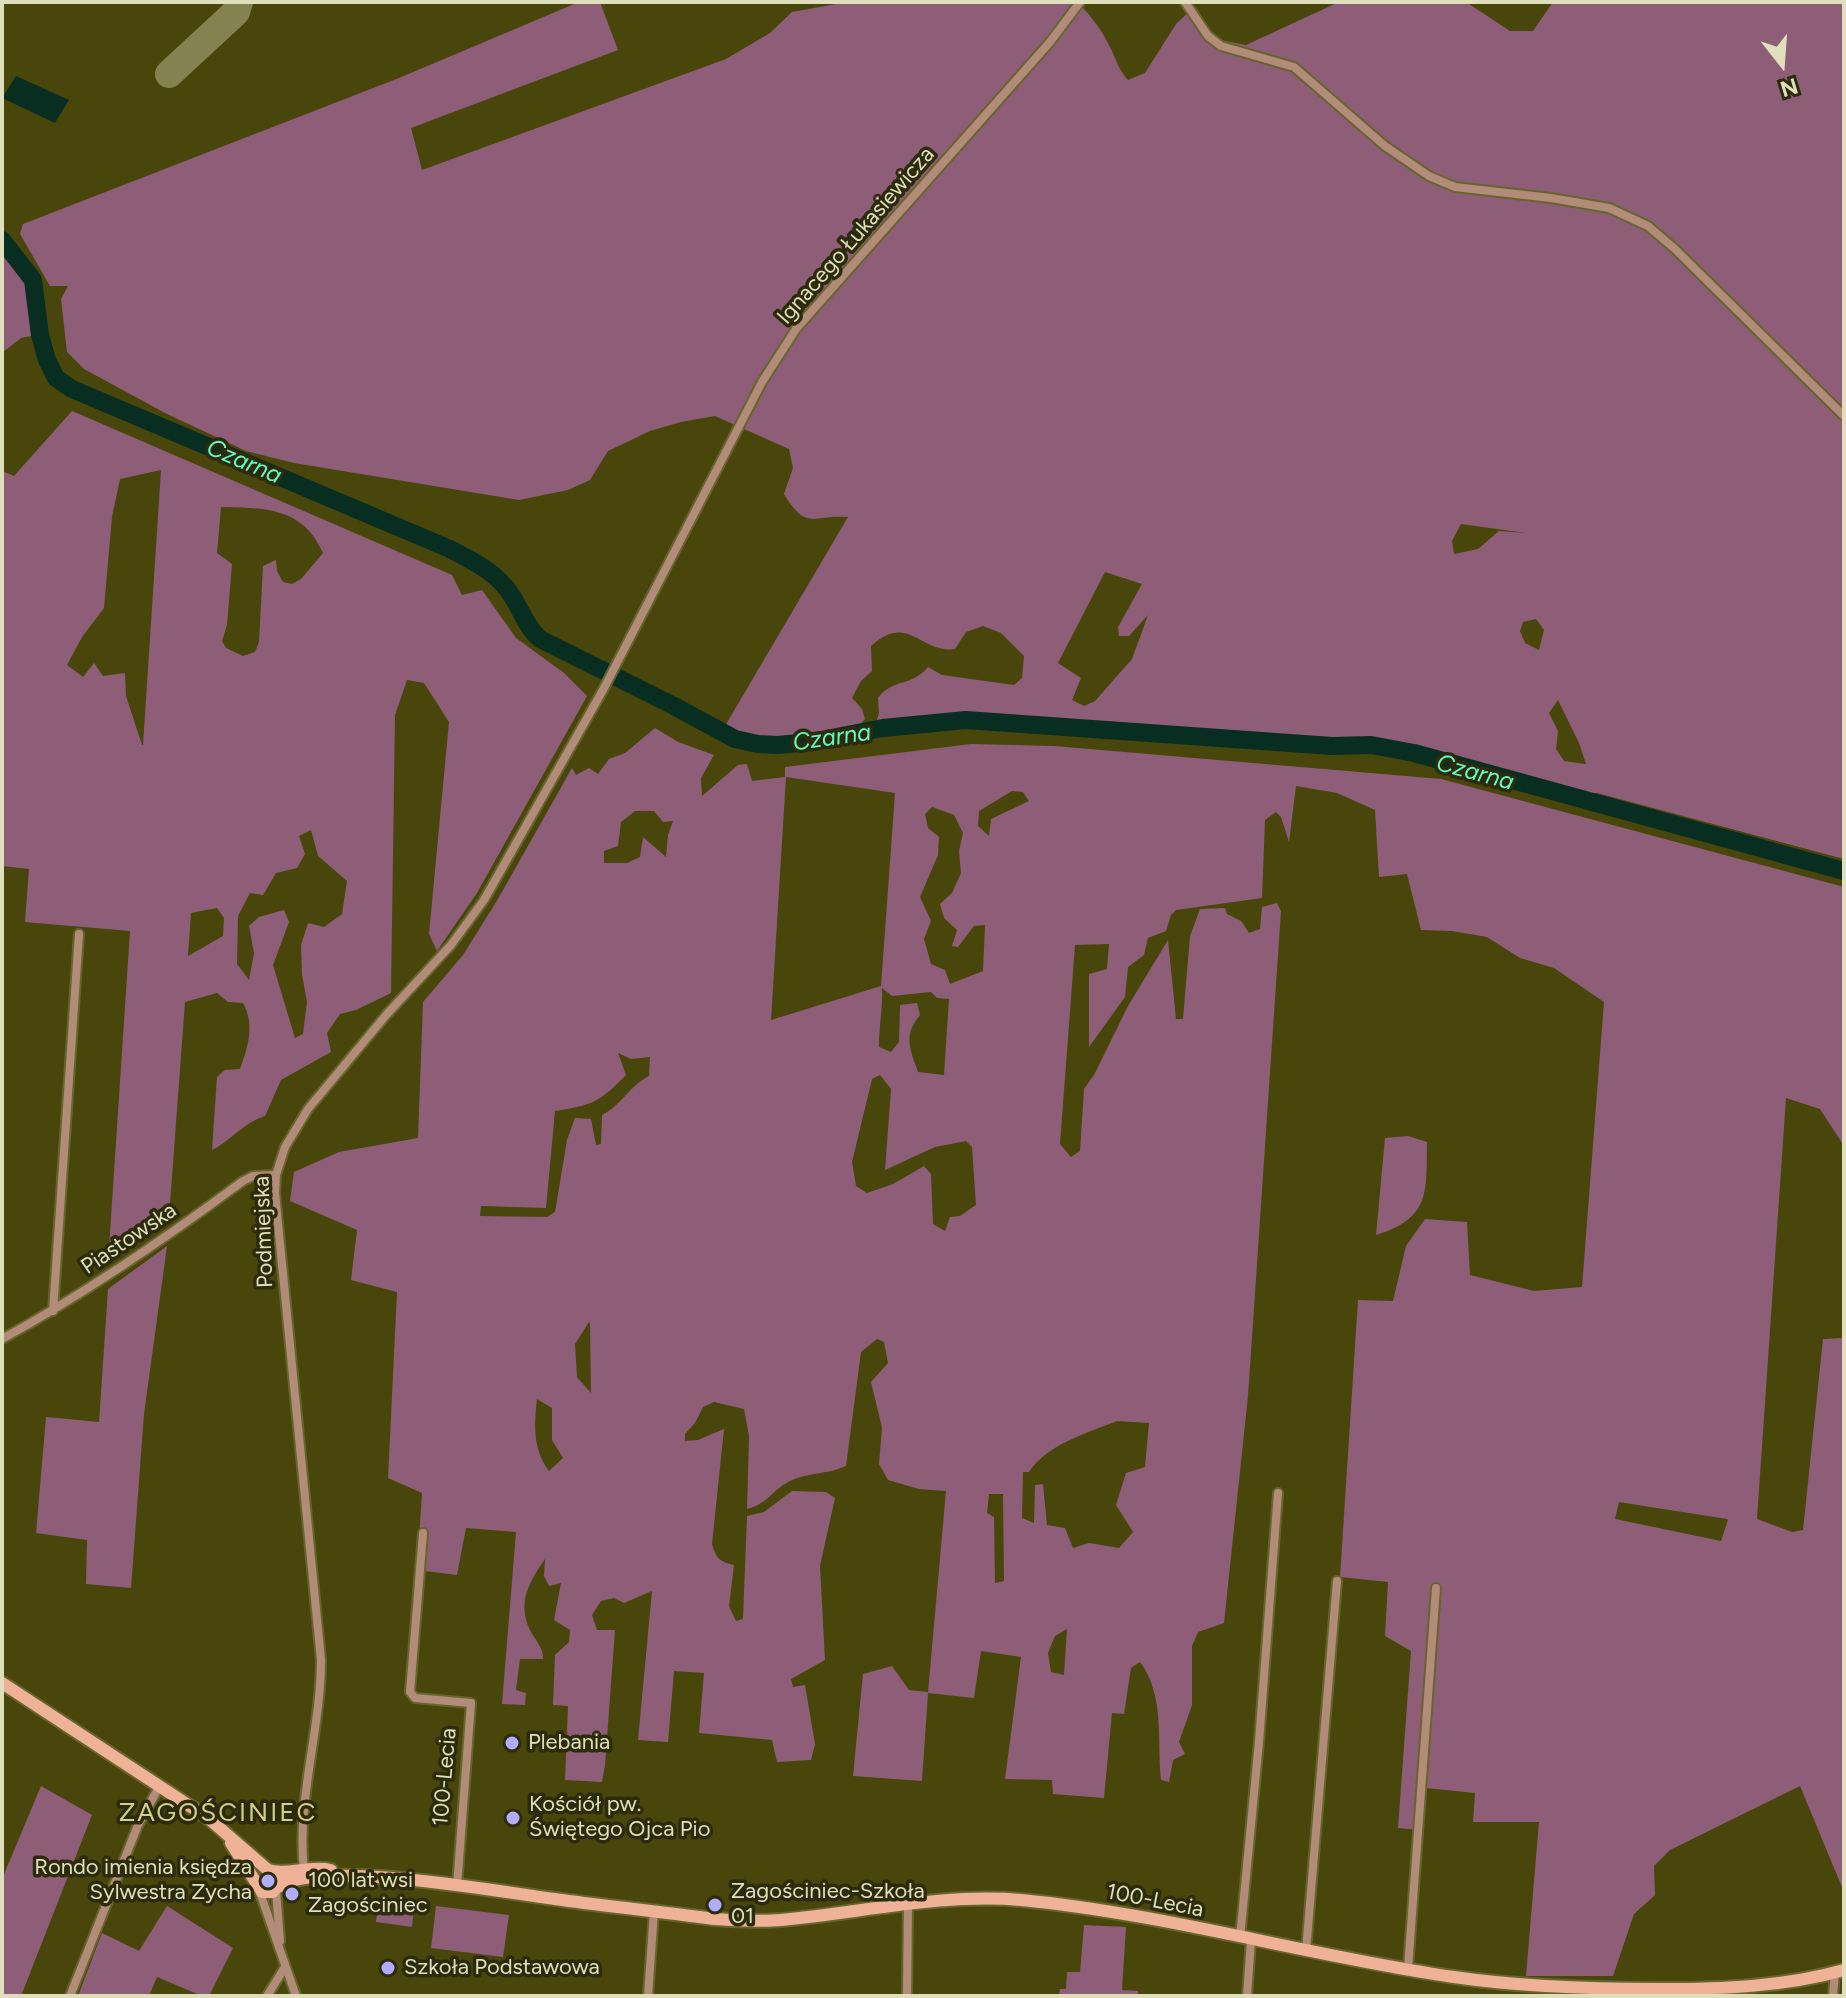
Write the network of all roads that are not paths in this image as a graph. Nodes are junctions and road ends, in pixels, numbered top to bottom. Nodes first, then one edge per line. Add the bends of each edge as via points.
1 (1080, 2) edge
2 (1185, 2) edge
3 (1844, 416) edge
4 (605, 687) joint
5 (79, 934) dead end
6 (276, 1175) junction
7 (53, 1311) junction
8 (2, 1339) edge
9 (1278, 1493) dead end
10 (423, 1533) dead end
11 (1337, 1581) dead end
12 (1436, 1588) dead end
13 (2, 1683) edge
14 (159, 1787) junction
15 (225, 1833) junction
16 (272, 1871) junction
17 (304, 1872) junction
18 (258, 1886) junction
19 (457, 1886) junction
20 (277, 1888) junction
21 (908, 1905) junction
22 (654, 1911) junction
23 (1245, 1939) junction
24 (281, 1950) junction
25 (1306, 1951) junction
26 (285, 1967) junction
27 (1408, 1968) junction
28 (1840, 1971) edge
29 (70, 1996) edge
30 (267, 1996) edge
31 (296, 1996) edge
32 (648, 1996) edge
33 (907, 1996) edge
34 (1247, 1996) edge
35 (1833, 1996) edge

1 - 4 street, Ignacego Łukasiewicza via 796,329 762,382
2 - 3 street via 1213,41 1294,67 1385,146 1429,176 1455,187 1609,208 1648,226
4 - 6 street, Podmiejska via 484,900 308,1109 285,1147
5 - 7 street
6 - 7 street, Piastowska via 243,1181
6 - 17 street, Podmiejska via 320,1637 319,1703 301,1833
7 - 8 street, Piastowska
9 - 23 street
10 - 19 street, 100-Lecia via 410,1692 415,1698 471,1703
11 - 25 street
12 - 27 street
13 - 14 street
14 - 15 street
14 - 29 street via 138,1825
15 - 16 street
15 - 18 street
16 - 17 street, 100-Lecia
16 - 18 street via 258,1875
16 - 20 street via 279,1879
17 - 19 street, 100-Lecia via 328,1869
17 - 20 street
18 - 20 street via 269,1893
18 - 24 street
19 - 22 street, 100-Lecia
20 - 24 street
21 - 22 street, 100-Lecia via 777,1920
21 - 23 street, 100-Lecia via 988,1899 1059,1904
21 - 33 street
22 - 32 street
23 - 25 street, 100-Lecia
23 - 34 street
24 - 26 street
25 - 27 street, 100-Lecia
26 - 30 street
26 - 31 street
27 - 28 street, 100-Lecia via 1494,1983 1625,1989 1744,1986
28 - 35 street

